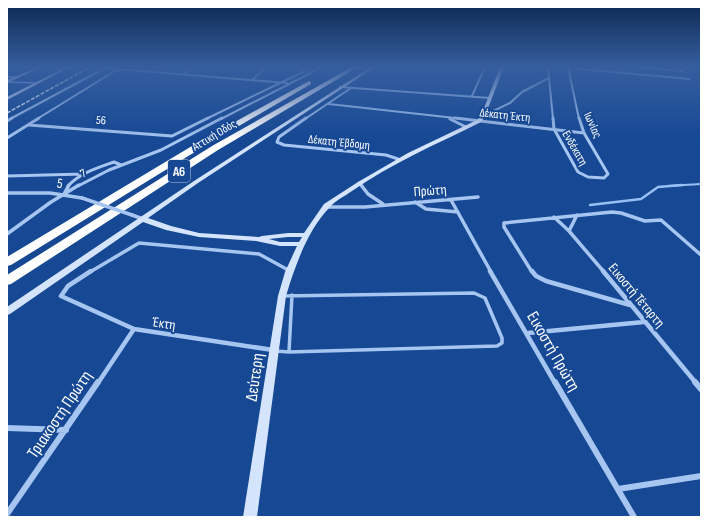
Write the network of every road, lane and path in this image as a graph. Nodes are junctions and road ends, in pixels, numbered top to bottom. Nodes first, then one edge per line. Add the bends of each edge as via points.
1 (21, 91) edge
2 (61, 91) edge
3 (83, 91) edge
4 (261, 91) edge
5 (271, 91) edge
6 (295, 91) edge
7 (312, 91) edge
8 (333, 91) edge
9 (346, 91) edge
10 (403, 91) edge
11 (474, 91) edge
12 (492, 91) edge
13 (523, 91) edge
14 (550, 91) edge
15 (573, 91) edge
16 (472, 96) junction
17 (490, 98) junction
18 (7, 99) edge
19 (329, 104) junction
20 (483, 116) junction
21 (448, 118) junction
22 (7, 121) edge
23 (479, 121) junction
24 (29, 125) junction
25 (466, 127) junction
26 (554, 129) junction
27 (584, 133) junction
28 (172, 136) junction
29 (7, 138) edge
30 (176, 142) junction
31 (398, 159) junction
32 (121, 165) junction
33 (84, 174) junction
34 (7, 176) edge
35 (596, 178) joint
36 (359, 183) junction
37 (7, 192) edge
38 (64, 194) junction
39 (478, 196) dead end
40 (451, 200) junction
41 (414, 202) junction
42 (384, 204) junction
43 (326, 207) junction
44 (458, 212) junction
45 (576, 215) junction
46 (554, 217) junction
47 (143, 219) junction
48 (569, 231) junction
49 (8, 232) edge
50 (304, 240) junction
51 (701, 255) edge
52 (7, 262) edge
53 (290, 270) junction
54 (7, 281) edge
55 (287, 296) junction
56 (630, 305) junction
57 (7, 312) edge
58 (644, 322) junction
59 (134, 329) junction
60 (528, 333) junction
61 (274, 350) junction
62 (289, 352) junction
63 (701, 389) edge
64 (7, 428) edge
65 (66, 430) junction
66 (701, 476) edge
67 (618, 489) junction
68 (7, 514) edge
69 (250, 517) edge
70 (634, 517) edge

1 - 18 street
2 - 22 street
3 - 24 street
4 - 28 street
5 - 30 street, 7
6 - 52 highway, Αττική Οδός / Α6 via 200,145
7 - 54 highway, Αττική Οδός / Α6 via 215,148
8 - 47 street
9 - 19 street
10 - 16 street
11 - 16 street
12 - 17 street, Δεύτερη
13 - 20 street via 510,103
14 - 26 street, Ενδέκατη
15 - 27 street, Ιωνίας
16 - 17 street
17 - 20 street, Δεύτερη
19 - 21 street, Δέκατη Έκτη
19 - 31 street, Δέκατη Έβδομη via 279,137 277,142
20 - 23 street, Δεύτερη
21 - 23 street, Δέκατη Έκτη
21 - 25 street
23 - 25 street, Δεύτερη
23 - 26 street, Δέκατη Έκτη
24 - 28 street, 56
24 - 29 street
25 - 31 street, Δεύτερη
26 - 27 street, Δέκατη Έκτη
26 - 35 street, Ενδέκατη via 578,172
27 - 35 street, Ιωνίας via 608,174 604,178
28 - 30 street
30 - 32 street, 7 via 153,154
31 - 36 street, Δεύτερη
32 - 33 street via 114,162
32 - 38 street, 7
33 - 34 street
33 - 38 street via 69,184
36 - 42 street via 368,194
36 - 43 street, Δεύτερη
37 - 38 street, 5
38 - 47 street, 5, bridge
38 - 49 street, 7
39 - 40 street, Πρώτη
40 - 41 street, Πρώτη
40 - 44 street, Εικοστή Πρώτη
41 - 42 street, Πρώτη
41 - 44 street via 426,210
42 - 43 street, Πρώτη via 365,207
43 - 50 street, Δεύτερη
44 - 60 street, Εικοστή Πρώτη
45 - 46 street
45 - 48 street
45 - 51 street via 616,212 638,220 661,220
46 - 48 street, Εικοστή Τέταρτη
46 - 56 street via 509,221 504,225 534,274 546,281
47 - 50 street via 199,235 256,239 280,244
47 - 57 street
48 - 56 street, Εικοστή Τέταρτη
50 - 53 street, Δεύτερη
53 - 55 street, Δεύτερη
53 - 59 street, Έκτη via 265,256 252,253 139,243 68,286 62,293 61,296 64,298
55 - 61 street, Δεύτερη
55 - 62 lane
55 - 62 lane via 474,293 485,298 502,338 502,343 497,346
56 - 58 street, Εικοστή Τέταρτη
58 - 60 street
58 - 63 street, Εικοστή Τέταρτη
59 - 61 street, Έκτη
59 - 65 street, Τριακοστή Πρώτη
60 - 67 street, Εικοστή Πρώτη
61 - 62 lane
61 - 69 street, Δεύτερη
64 - 65 street
65 - 68 street, Τριακοστή Πρώτη
66 - 67 street
67 - 70 street, Εικοστή Πρώτη

